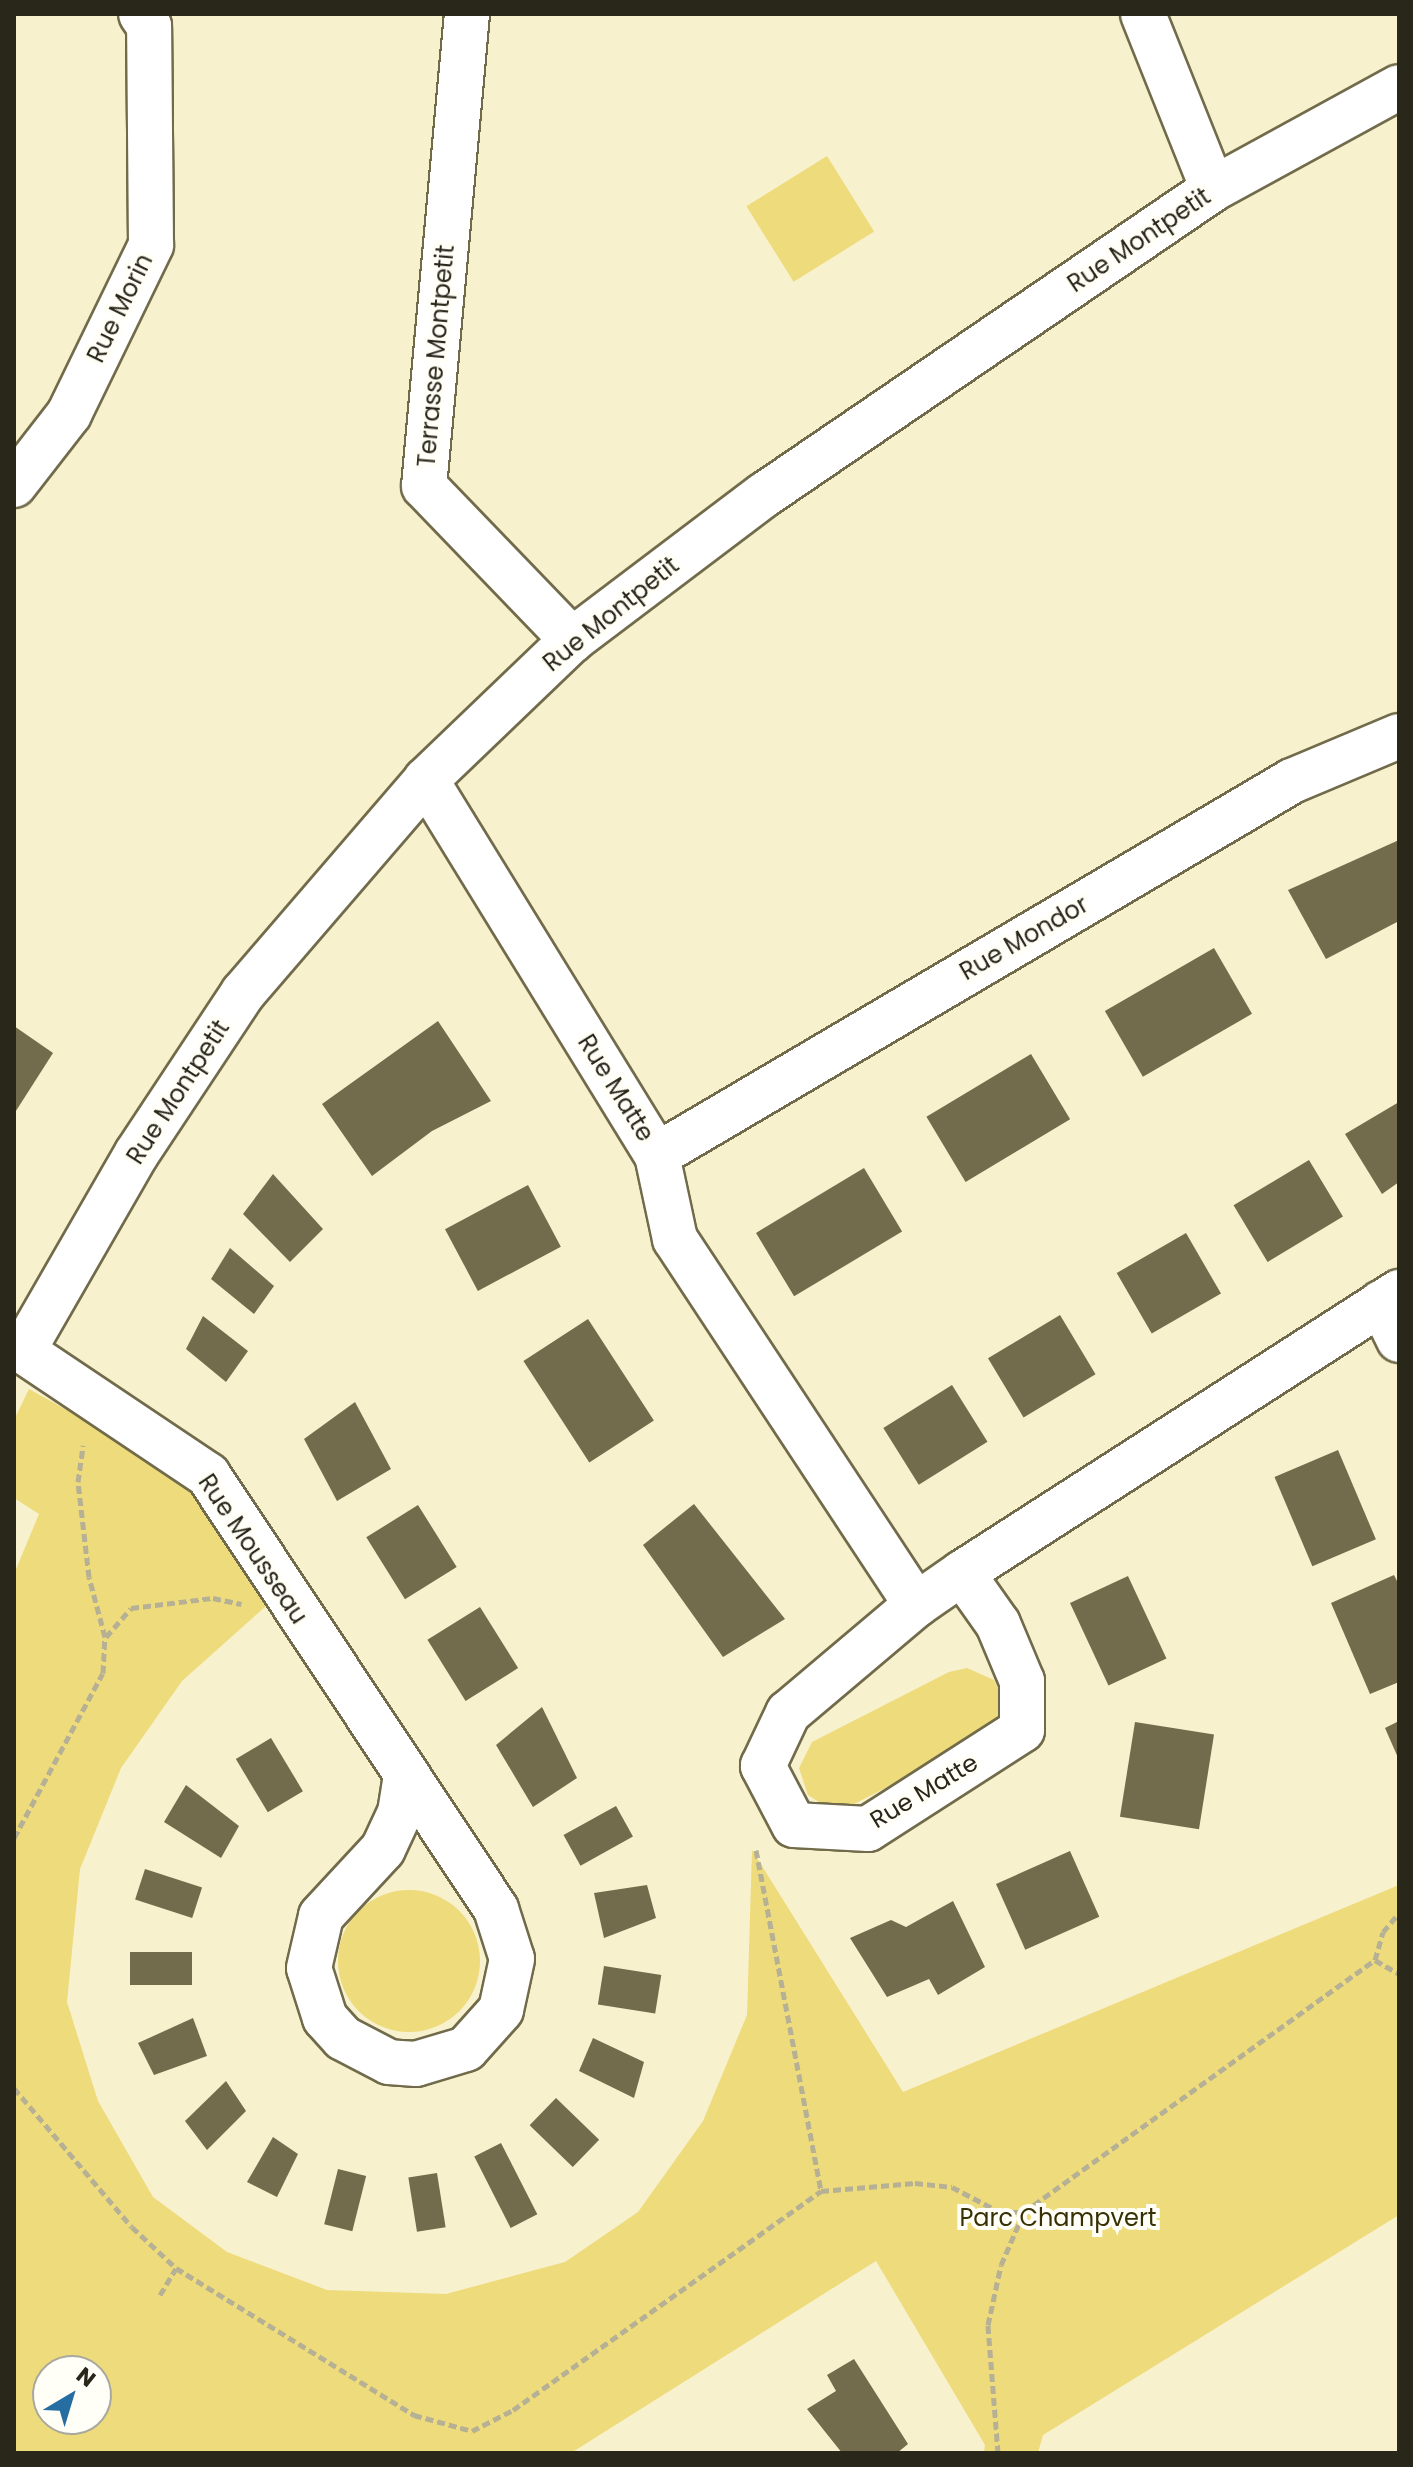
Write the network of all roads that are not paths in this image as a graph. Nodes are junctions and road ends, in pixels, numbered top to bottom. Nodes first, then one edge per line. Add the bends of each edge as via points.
1 (141, 14) edge
2 (467, 14) edge
3 (1143, 14) edge
4 (1399, 87) edge
5 (1213, 189) junction
6 (14, 485) edge
7 (572, 640) junction
8 (1399, 736) edge
9 (426, 780) junction
10 (657, 1155) junction
11 (1393, 1311) edge
12 (19, 1348) edge
13 (962, 1573) junction
14 (916, 1605) junction
15 (406, 1774) junction

1 - 6 street, Rue Morin via 149,26 151,245 69,414
2 - 7 street, Terrasse Montpetit via 424,486
3 - 5 street
4 - 5 street, Rue Montpetit
5 - 7 street, Rue Montpetit via 764,495
7 - 9 street, Rue Montpetit
8 - 10 street, Rue Mondor via 1292,781
9 - 10 street, Rue Matte
9 - 12 street, Rue Montpetit via 243,993 137,1153
10 - 14 street, Rue Matte via 675,1239
11 - 13 street, Rue Matte
12 - 15 street, Rue Mousseau via 208,1475
13 - 14 street, Rue Matte
13 - 14 street, Rue Matte via 998,1624 1022,1681 1022,1730 868,1829 794,1825 763,1766 788,1713
15 - 15 street, Rue Mousseau via 400,1813 383,1849 321,1916 309,1968 325,2018 343,2038 389,2062 416,2064 466,2049 486,2032 501,2010 512,1959 496,1909

